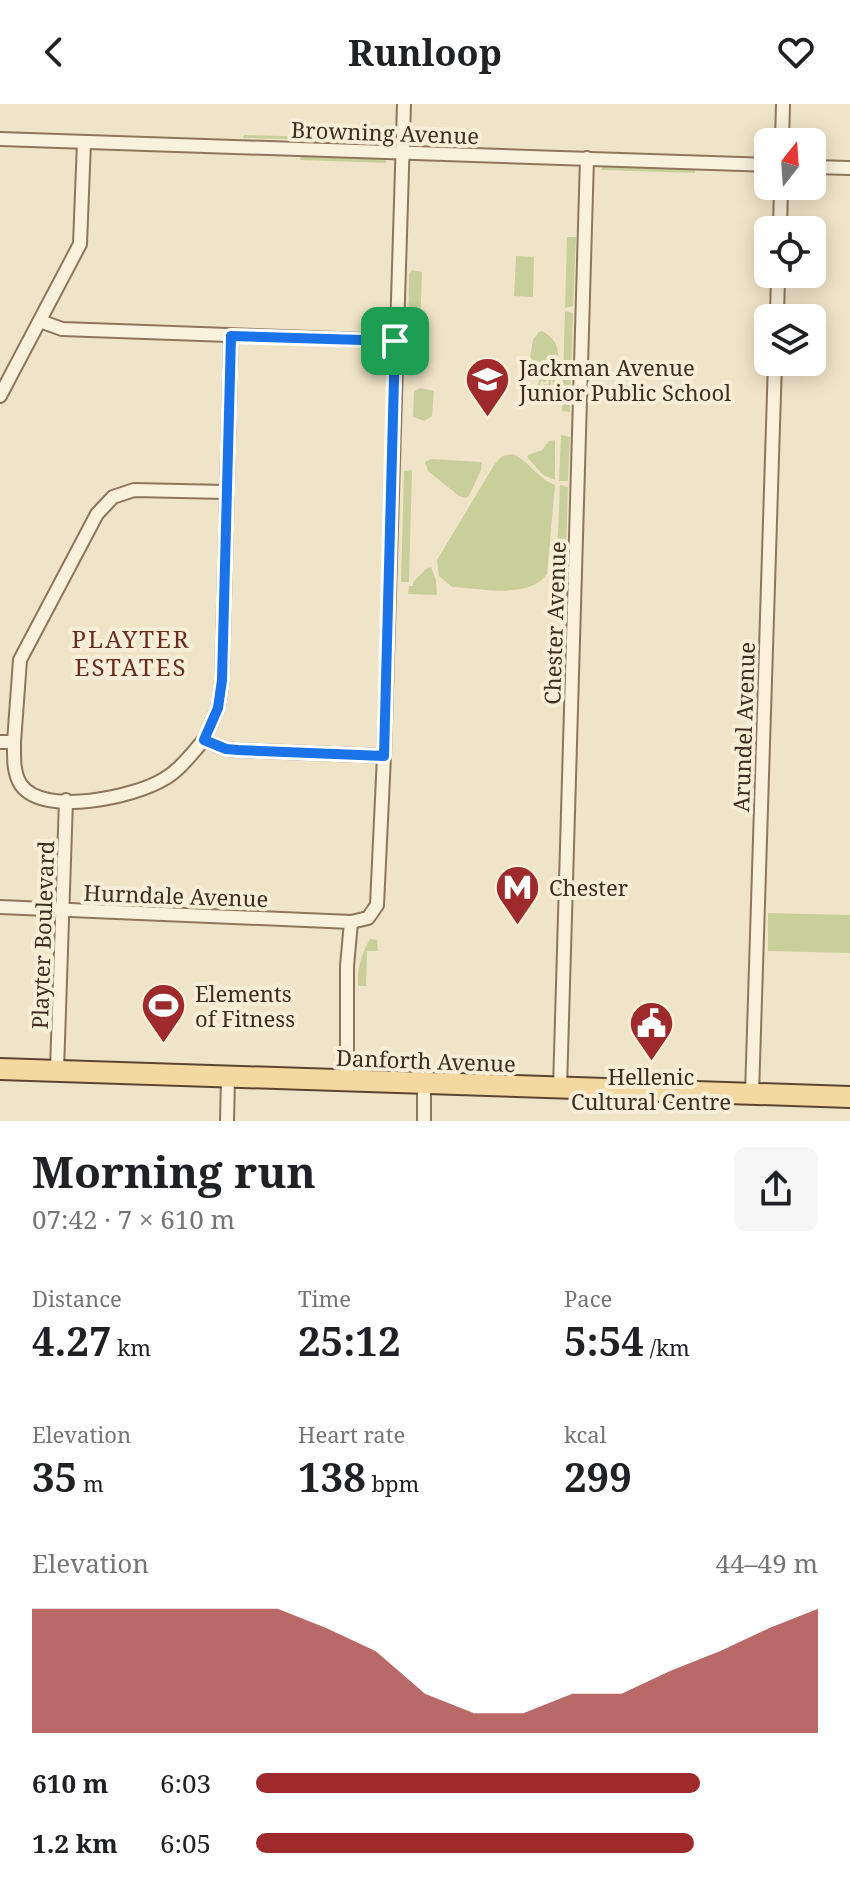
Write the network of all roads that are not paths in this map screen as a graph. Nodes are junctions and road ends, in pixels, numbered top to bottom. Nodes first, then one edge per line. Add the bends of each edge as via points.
1 (404, 104) edge
2 (783, 104) edge
3 (782, 128) edge
4 (0, 139) edge
5 (84, 142) junction
6 (402, 152) junction
7 (587, 158) junction
8 (754, 164) edge
9 (826, 167) edge
10 (850, 168) edge
11 (40, 321) junction
12 (231, 336) junction
13 (395, 341) junction
14 (775, 376) edge
15 (0, 396) edge
16 (226, 492) junction
17 (204, 740) junction
18 (0, 742) edge
19 (14, 742) junction
20 (384, 756) junction
21 (66, 800) junction
22 (0, 907) edge
23 (62, 910) junction
24 (351, 922) junction
25 (0, 1069) edge
26 (57, 1070) junction
27 (228, 1078) junction
28 (347, 1082) junction
29 (424, 1084) junction
30 (560, 1088) junction
31 (752, 1094) junction
32 (850, 1097) edge
33 (227, 1121) edge
34 (424, 1121) edge

1 - 6 street
2 - 3 street
4 - 5 street, Browning Avenue
5 - 6 street, Browning Avenue
5 - 11 street via 80,244
6 - 7 street, Browning Avenue
6 - 13 street
7 - 8 street, Browning Avenue
7 - 30 street, Chester Avenue
9 - 10 street
11 - 12 street via 62,329
11 - 15 street
12 - 13 street
12 - 16 street
13 - 20 street
14 - 31 street, Arundel Avenue
16 - 17 street via 222,680 218,708
16 - 19 street via 134,490 113,497 97,514 20,660
17 - 20 street via 226,749
17 - 21 street via 170,775 141,791 106,800
18 - 19 street
19 - 21 street via 15,769 25,789 40,798
20 - 24 street via 377,905 368,918
21 - 23 street, Playter Boulevard
22 - 23 street, Hurndale Avenue
23 - 24 street, Hurndale Avenue
23 - 26 street, Playter Boulevard
24 - 28 street
25 - 26 main road, Danforth Avenue
26 - 27 main road, Danforth Avenue
27 - 28 main road, Danforth Avenue
27 - 33 street
28 - 29 main road, Danforth Avenue
29 - 30 main road, Danforth Avenue
29 - 34 street
30 - 31 main road, Danforth Avenue
31 - 32 main road, Danforth Avenue

